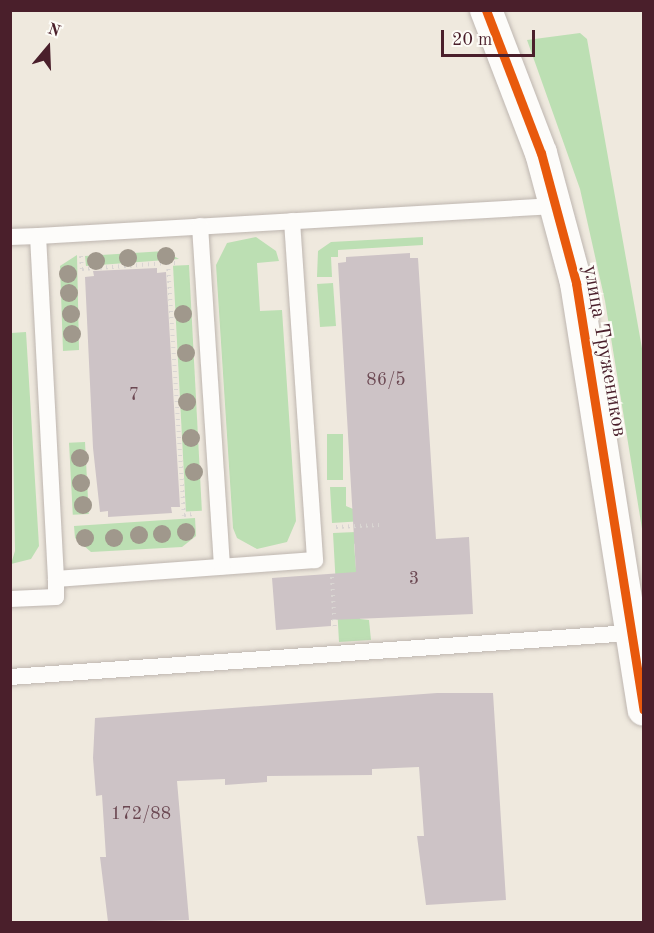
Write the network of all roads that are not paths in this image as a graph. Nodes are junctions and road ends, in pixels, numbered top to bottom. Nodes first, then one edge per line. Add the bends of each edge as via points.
1 (486, 10) edge
2 (555, 206) junction
3 (292, 221) junction
4 (200, 226) junction
5 (38, 236) junction
6 (10, 237) edge
7 (222, 566) junction
8 (56, 579) junction
9 (10, 600) edge
10 (630, 633) junction
11 (10, 677) edge
12 (644, 710) edge

1 - 2 street, улица Тружеников via 541,153
2 - 3 lane
2 - 10 street, улица Тружеников via 576,283
3 - 4 lane
3 - 7 lane via 315,560
4 - 5 lane
4 - 7 lane
5 - 6 lane
5 - 8 lane
7 - 8 lane
8 - 9 lane via 56,597
10 - 11 lane
10 - 12 street, улица Тружеников

